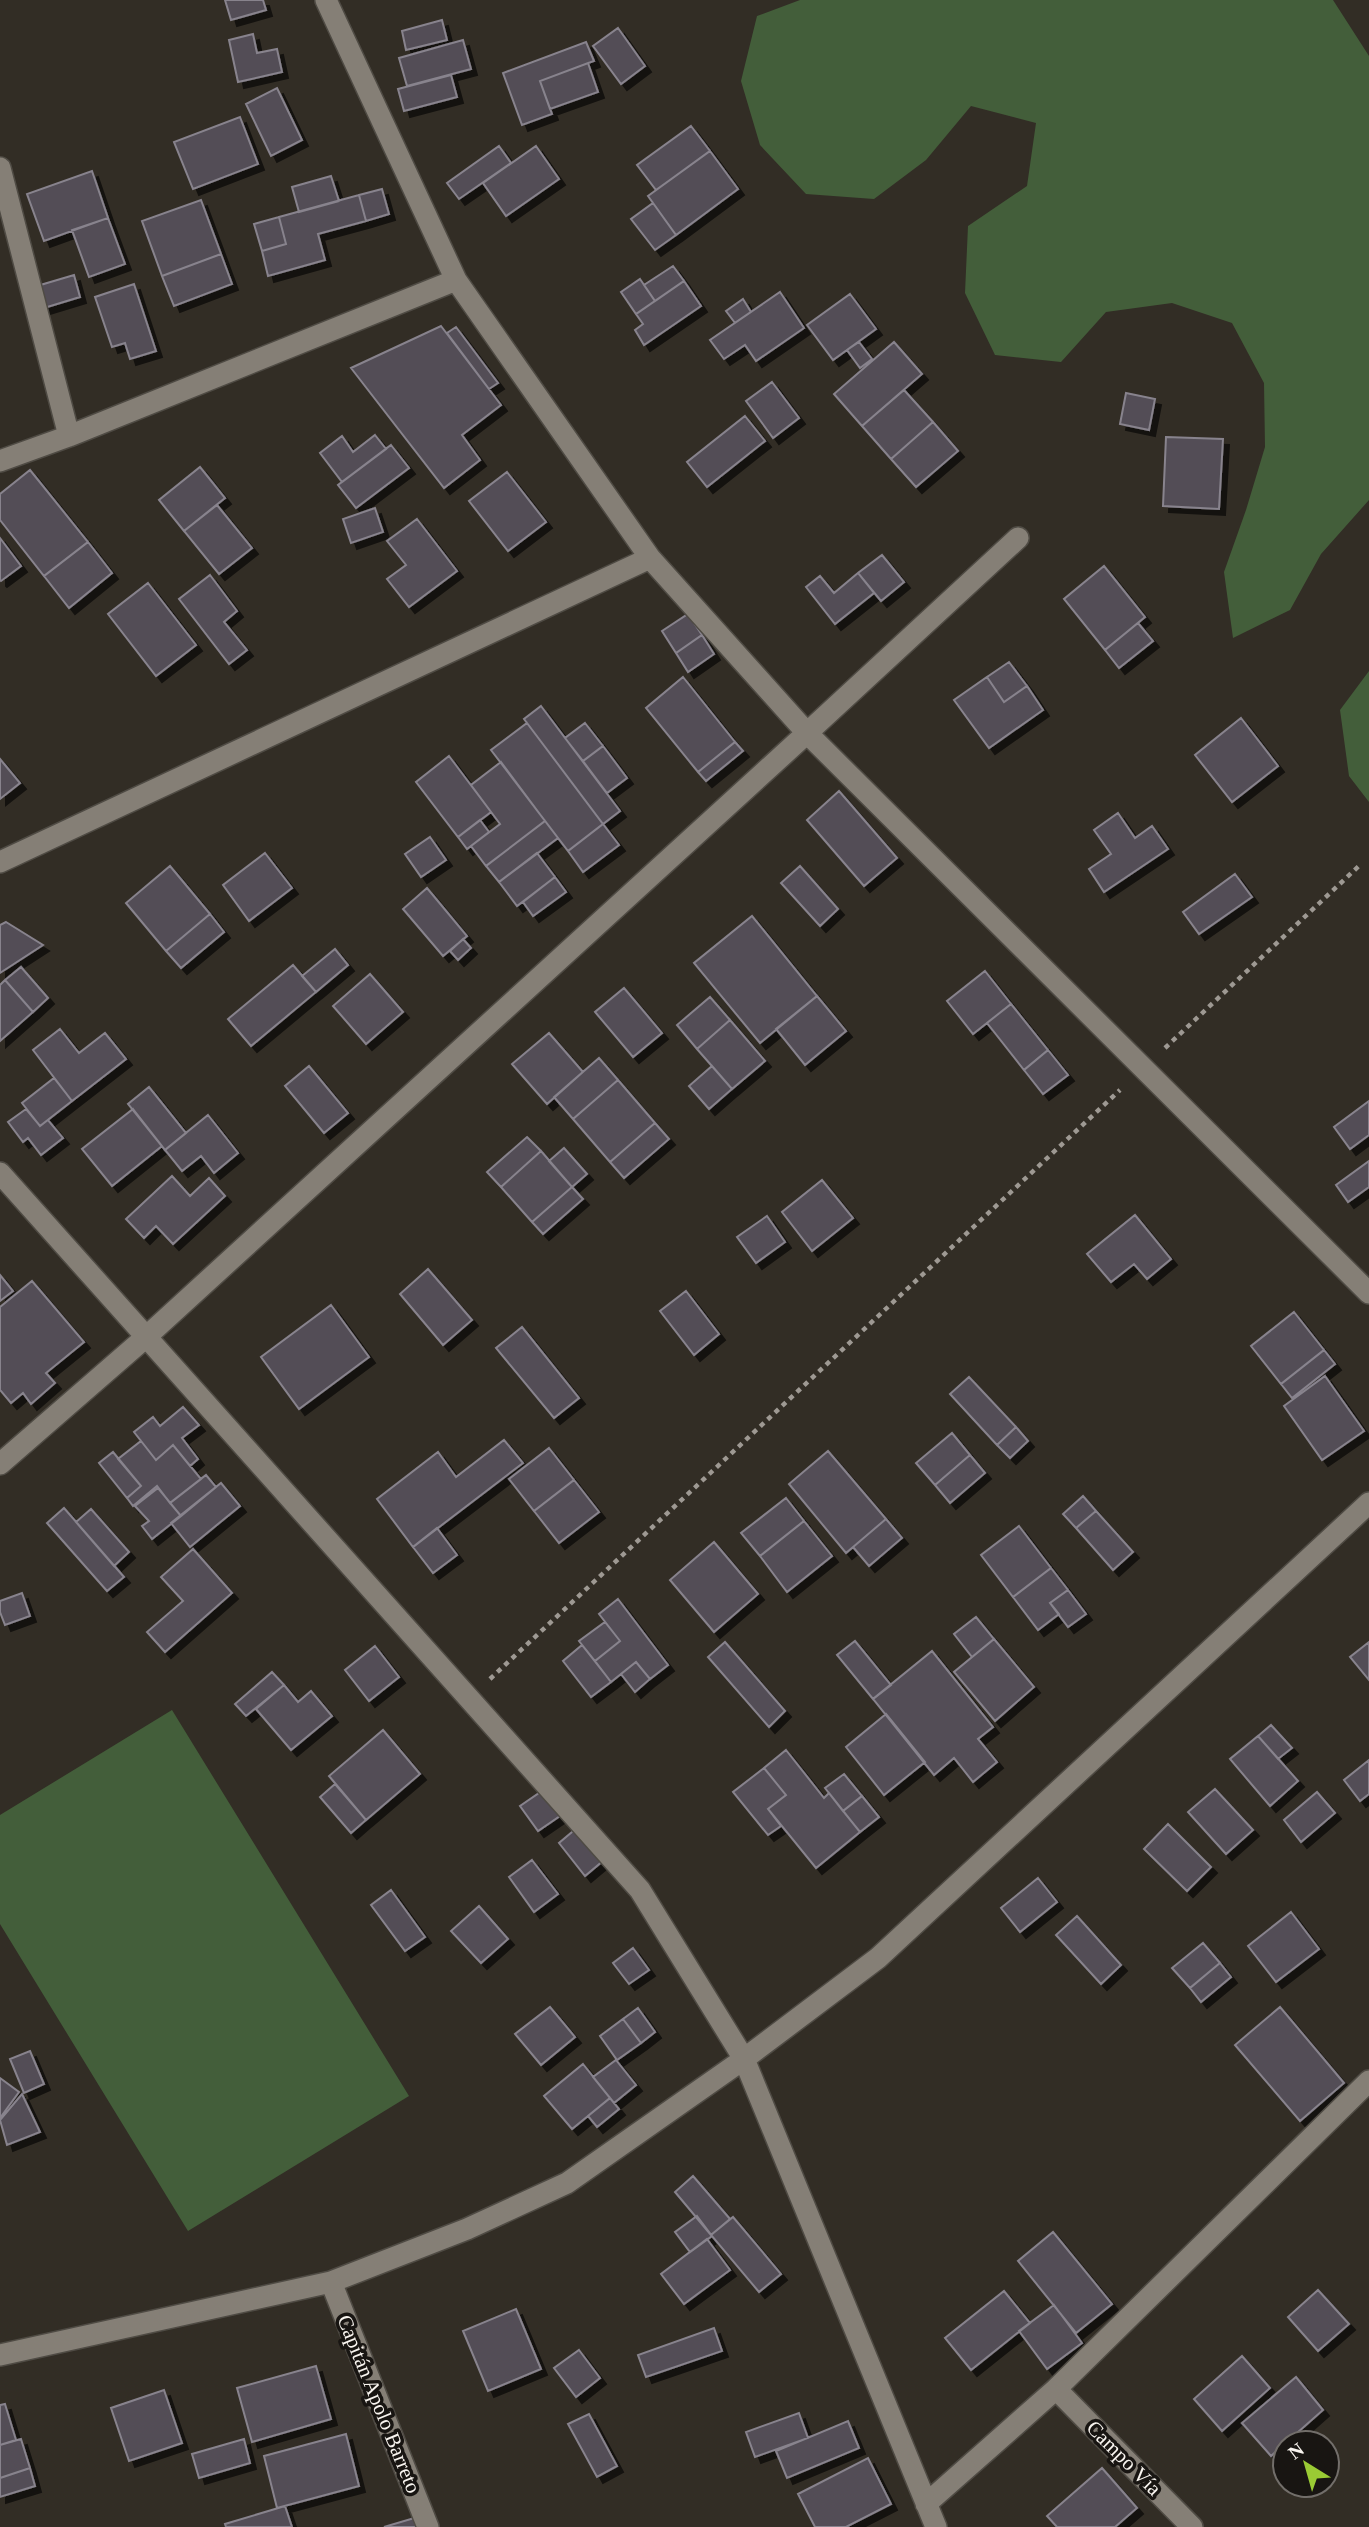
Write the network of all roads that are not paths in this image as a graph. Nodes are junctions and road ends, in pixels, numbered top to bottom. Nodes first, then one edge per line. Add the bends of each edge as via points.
1 (326, 0) edge
2 (0, 168) edge
3 (456, 280) junction
4 (69, 436) junction
5 (0, 461) edge
6 (1018, 537) dead end
7 (650, 558) junction
8 (807, 733) junction
9 (0, 862) edge
10 (0, 1173) edge
11 (1369, 1293) edge
12 (146, 1336) junction
13 (0, 1464) edge
14 (1369, 1503) edge
15 (744, 2059) junction
16 (1369, 2081) edge
17 (331, 2282) junction
18 (0, 2355) edge
19 (1056, 2389) junction
20 (926, 2504) junction
21 (428, 2527) edge
22 (936, 2527) edge
23 (1192, 2527) edge

1 - 3 street
2 - 4 street
3 - 4 street
3 - 7 street
4 - 5 street
6 - 8 street
7 - 8 street
7 - 9 street
8 - 11 street
8 - 12 street
10 - 12 street
12 - 13 street
12 - 15 street via 640,1891
14 - 15 street via 878,1958
15 - 17 street via 567,2183 467,2230
15 - 20 street
16 - 19 street
17 - 18 street
17 - 21 street, Capitán Apolo Barreto
19 - 20 street
19 - 23 street, Campo Vía
20 - 22 street

